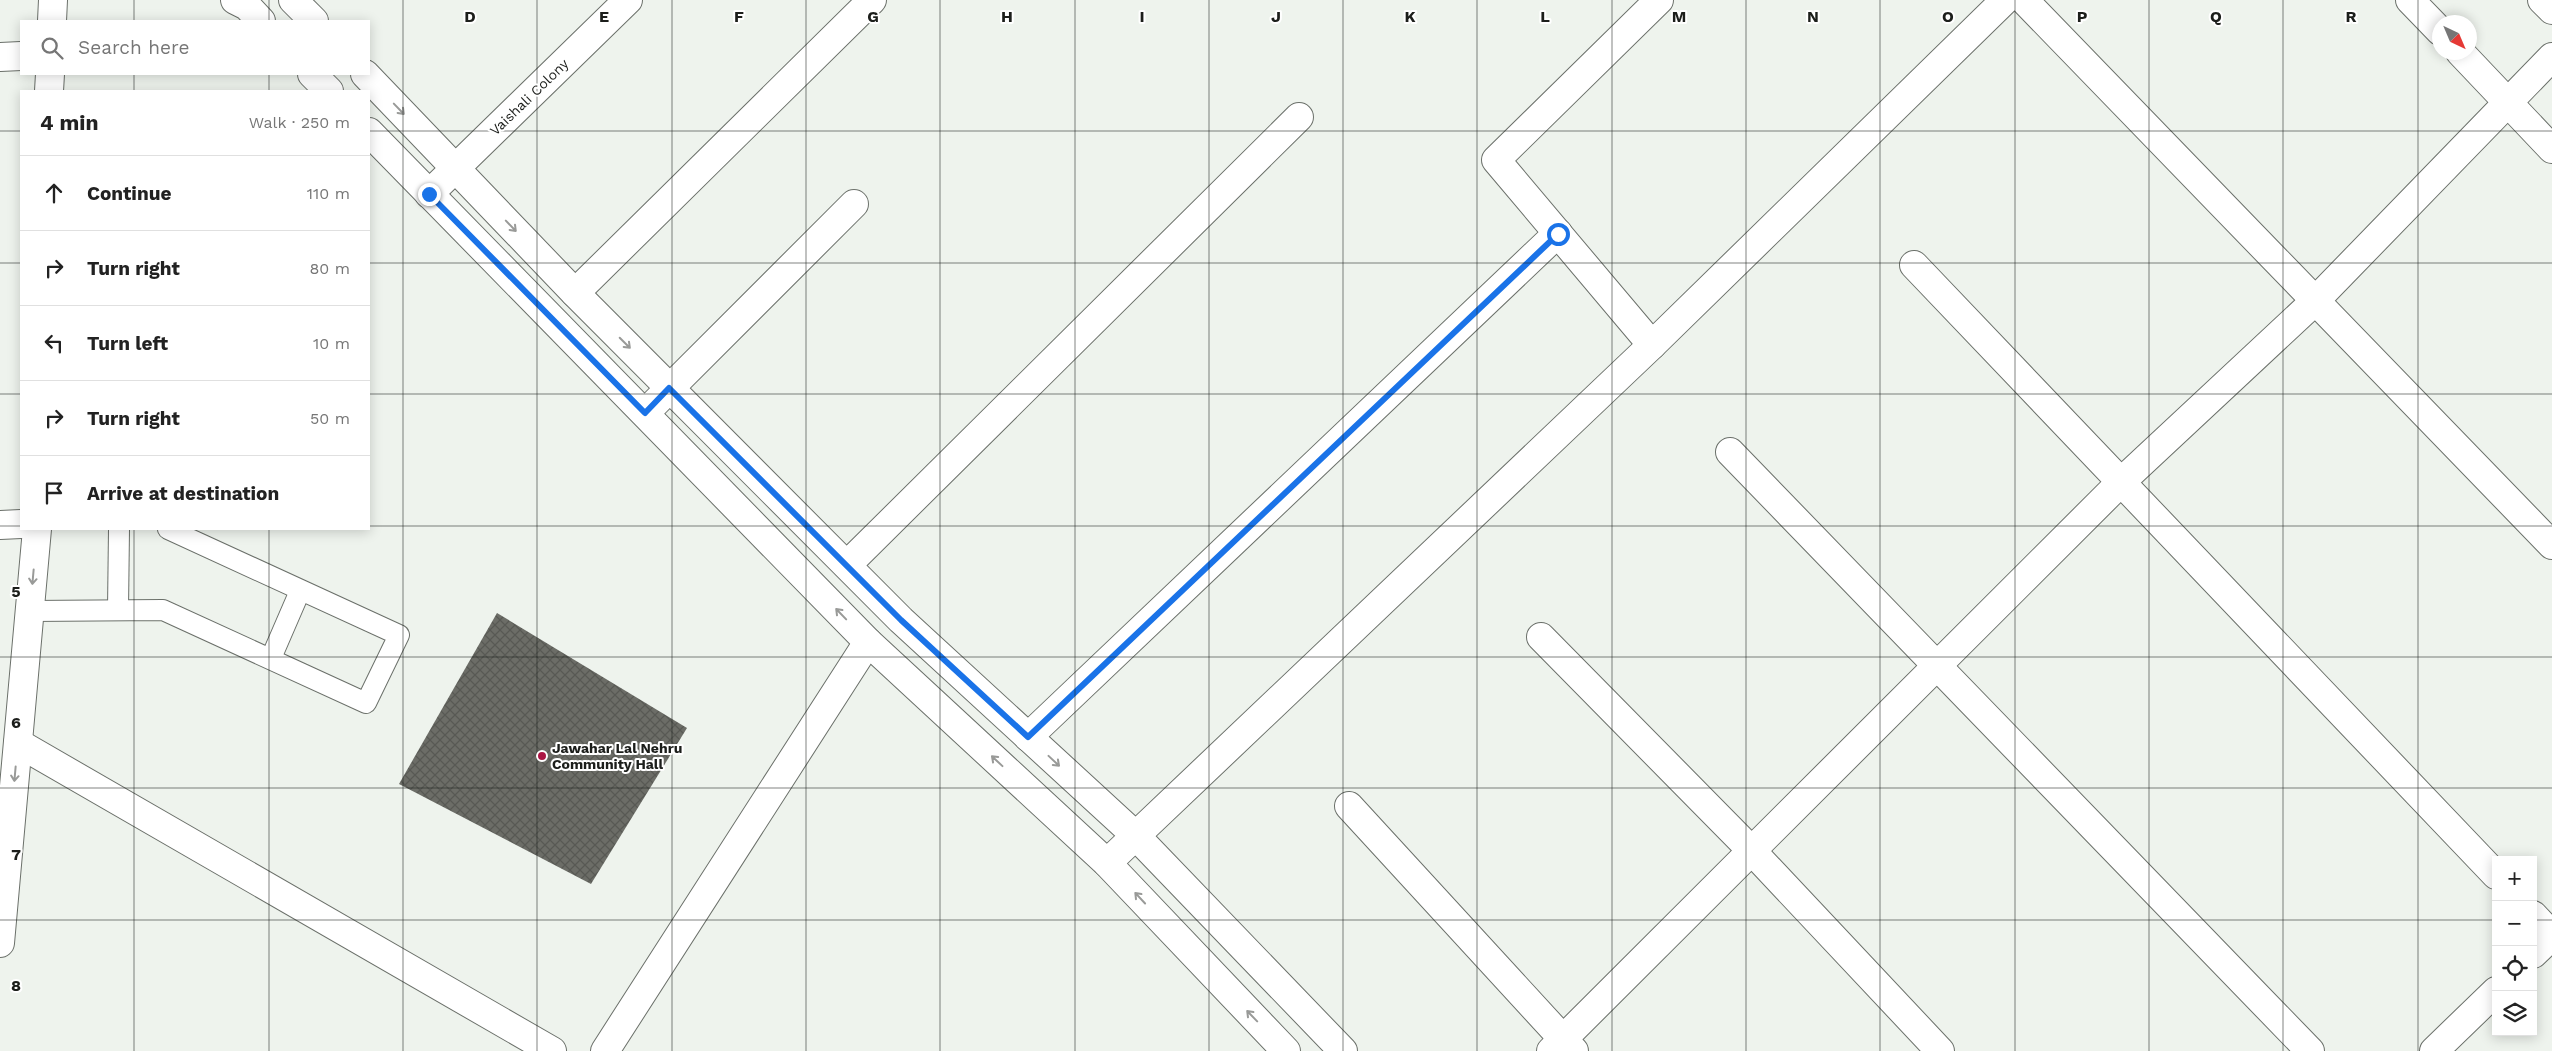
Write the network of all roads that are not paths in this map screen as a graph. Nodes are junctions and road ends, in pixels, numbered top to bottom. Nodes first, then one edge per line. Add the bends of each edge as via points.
1 (53, 0) edge
2 (234, 0) edge
3 (294, 0) edge
4 (628, 0) edge
5 (872, 0) edge
6 (1660, 0) edge
7 (2005, 0) edge
8 (2024, 0) edge
9 (2410, 0) edge
10 (2542, 0) edge
11 (2552, 10) edge
12 (52, 20) edge
13 (260, 20) edge
14 (313, 20) edge
15 (2432, 23) edge
16 (20, 56) edge
17 (0, 57) edge
18 (2552, 57) edge
19 (2468, 60) edge
20 (50, 75) edge
21 (313, 75) edge
22 (366, 75) edge
23 (49, 90) edge
24 (328, 90) edge
25 (2508, 103) junction
26 (1299, 117) dead end
27 (370, 133) edge
28 (2552, 149) edge
29 (455, 167) junction
30 (429, 194) junction
31 (854, 204) dead end
32 (1558, 234) junction
33 (1914, 265) dead end
34 (575, 292) junction
35 (2315, 300) junction
36 (1652, 344) junction
37 (669, 388) junction
38 (645, 413) junction
39 (1730, 452) dead end
40 (2121, 482) junction
41 (20, 524) edge
42 (0, 525) edge
43 (37, 530) edge
44 (118, 530) edge
45 (170, 530) edge
46 (2552, 545) edge
47 (847, 565) junction
48 (300, 591) junction
49 (118, 610) junction
50 (30, 611) junction
51 (1541, 637) dead end
52 (868, 642) junction
53 (272, 658) junction
54 (1937, 665) junction
55 (1028, 737) junction
56 (18, 743) junction
57 (1349, 806) dead end
58 (1135, 835) junction
59 (1751, 850) junction
60 (1108, 863) junction
61 (2492, 872) edge
62 (2537, 919) edge
63 (2552, 935) edge
64 (0, 943) edge
65 (2537, 950) edge
66 (2492, 995) edge
67 (1562, 1047) edge
68 (552, 1051) edge
69 (605, 1051) edge
70 (1286, 1051) edge
71 (1343, 1051) edge
72 (1940, 1051) edge
73 (2310, 1051) edge
74 (2434, 1051) edge

1 - 12 street
2 - 13 street via 247,6
3 - 14 street
4 - 29 street, Vaishali Colony
5 - 34 street
6 - 32 street via 1496,160
7 - 36 street
8 - 35 street
9 - 15 street
10 - 11 street
16 - 17 street
18 - 25 street
19 - 25 street
20 - 23 street
21 - 24 street
22 -> 29 street
25 - 28 street
25 - 35 street
26 - 47 street
27 - 30 street
29 - 30 street, Vaishali Colony
29 -> 34 street
30 - 38 street
31 - 37 street
32 - 36 street
32 - 55 street
33 - 40 street
34 -> 37 street
35 - 40 street
35 - 46 street
36 - 58 street
37 - 38 street
37 - 47 street
52 -> 38 street
39 - 54 street
40 - 54 street
40 - 61 street
41 - 42 street
43 -> 50 street
44 - 49 lane
45 - 48 lane
47 - 55 street via 901,620
48 - 53 lane
48 - 53 lane via 399,635 366,703
49 - 50 lane
49 - 53 lane via 163,610
50 - 56 street
51 - 59 street
60 -> 52 street
52 - 69 street
54 - 59 street
54 - 73 street
55 -> 58 street
56 -> 64 street
56 - 68 street
57 - 67 street
58 - 60 street
58 - 71 street
59 - 67 street
59 - 72 street
70 -> 60 street
62 - 63 street
63 - 65 street
66 - 74 street

